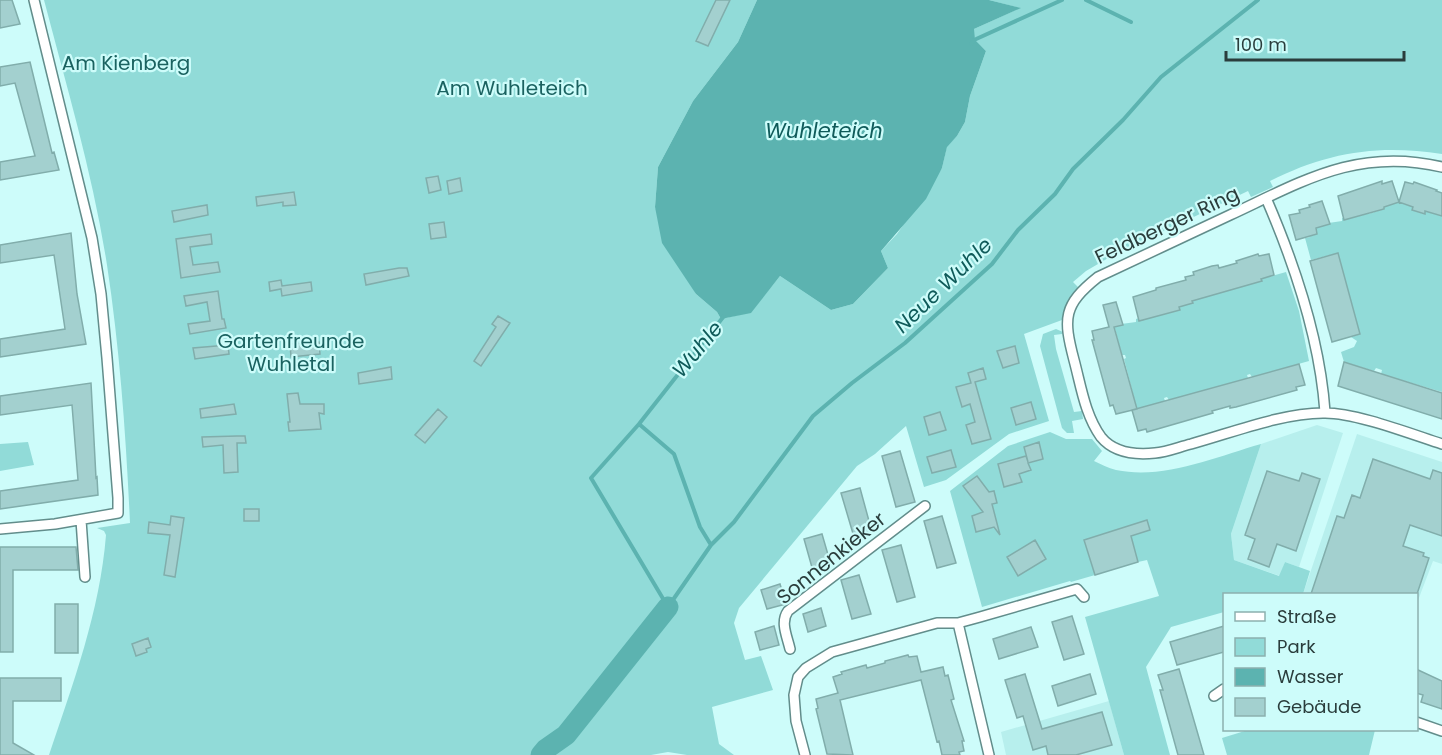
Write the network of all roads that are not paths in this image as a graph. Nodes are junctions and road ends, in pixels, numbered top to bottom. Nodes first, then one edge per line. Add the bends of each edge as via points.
1 (34, 0) edge
2 (1442, 166) edge
3 (1266, 198) junction
4 (1325, 412) junction
5 (1442, 444) edge
6 (925, 506) dead end
7 (81, 520) junction
8 (0, 529) edge
9 (84, 577) dead end
10 (1084, 597) dead end
11 (958, 622) junction
12 (790, 649) dead end
13 (1223, 690) edge
14 (1214, 696) dead end
15 (1418, 723) edge
16 (1442, 731) edge
17 (805, 755) edge
18 (989, 755) edge

1 - 7 street via 89,223 107,358 117,513
2 - 3 street, Feldberger Ring via 1371,161 1323,172
3 - 4 street, Feldberger Ring via 1309,318
3 - 4 street, Feldberger Ring via 1098,277 1081,291 1071,303 1068,337 1087,411 1110,445 1138,453 1157,453 1291,416
4 - 5 street, Feldberger Ring
6 - 12 street, Sonnenkieker via 788,611 784,623
7 - 8 street
7 - 9 street
10 - 11 street via 1077,589
11 - 17 street via 937,623 832,652 806,668 798,677 794,696 795,721
11 - 18 street
13 - 14 street
15 - 16 street

